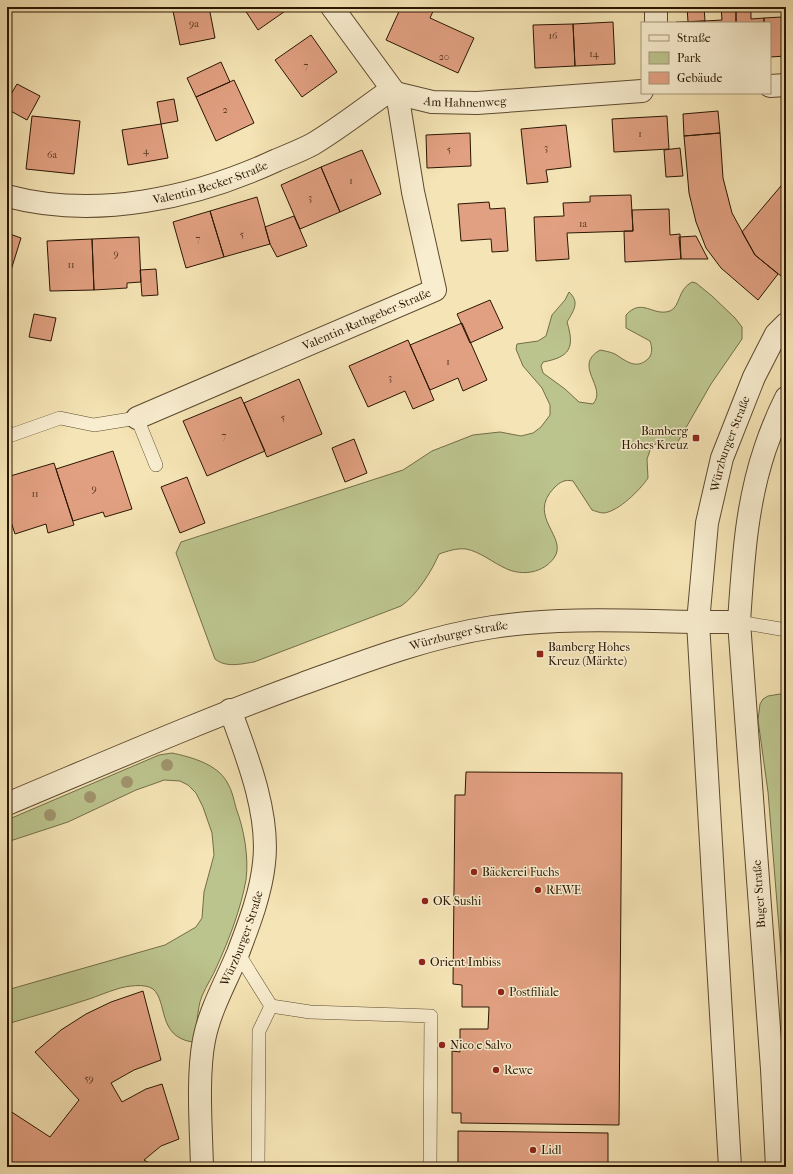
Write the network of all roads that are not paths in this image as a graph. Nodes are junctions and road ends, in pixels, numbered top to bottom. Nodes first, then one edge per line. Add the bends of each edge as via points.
1 (332, 7) edge
2 (656, 7) edge
3 (656, 22) edge
4 (786, 85) edge
5 (771, 86) edge
6 (641, 91) edge
7 (395, 93) junction
8 (7, 196) edge
9 (786, 324) edge
10 (786, 398) edge
11 (137, 418) junction
12 (7, 431) edge
13 (156, 465) dead end
14 (698, 622) junction
15 (739, 622) junction
16 (786, 630) edge
17 (230, 710) junction
18 (7, 804) edge
19 (238, 953) junction
20 (271, 1006) junction
21 (202, 1167) edge
22 (258, 1167) edge
23 (430, 1167) edge
24 (730, 1167) edge
25 (777, 1167) edge

1 - 7 street
2 - 3 street
4 - 5 street
6 - 7 street, Am Hahnenweg via 477,102 432,102
7 - 8 street, Valentin-Becker-Straße via 385,94 312,144 254,171 200,190 141,203 51,204
7 - 11 street, Valentin-Rathgeber-Straße via 400,105 413,192 435,290
9 - 14 street, Würzburger Straße via 776,334 754,377 722,458 707,523
10 - 15 street via 765,448 751,504 744,548
11 - 12 lane via 94,425 60,418 9,436
11 - 13 lane
14 - 15 street, Würzburger Straße
14 - 17 street, Würzburger Straße via 546,622 454,634 381,655
14 - 24 street
15 - 16 lane
15 - 25 street, Buger Straße
17 - 18 street, Würzburger Straße
17 - 19 street, Würzburger Straße via 254,775 264,827 265,862 258,897
19 - 20 lane
19 - 21 street, Würzburger Straße via 214,1006 204,1040 201,1075
20 - 22 lane via 259,1030
20 - 23 lane via 310,1012 431,1016

